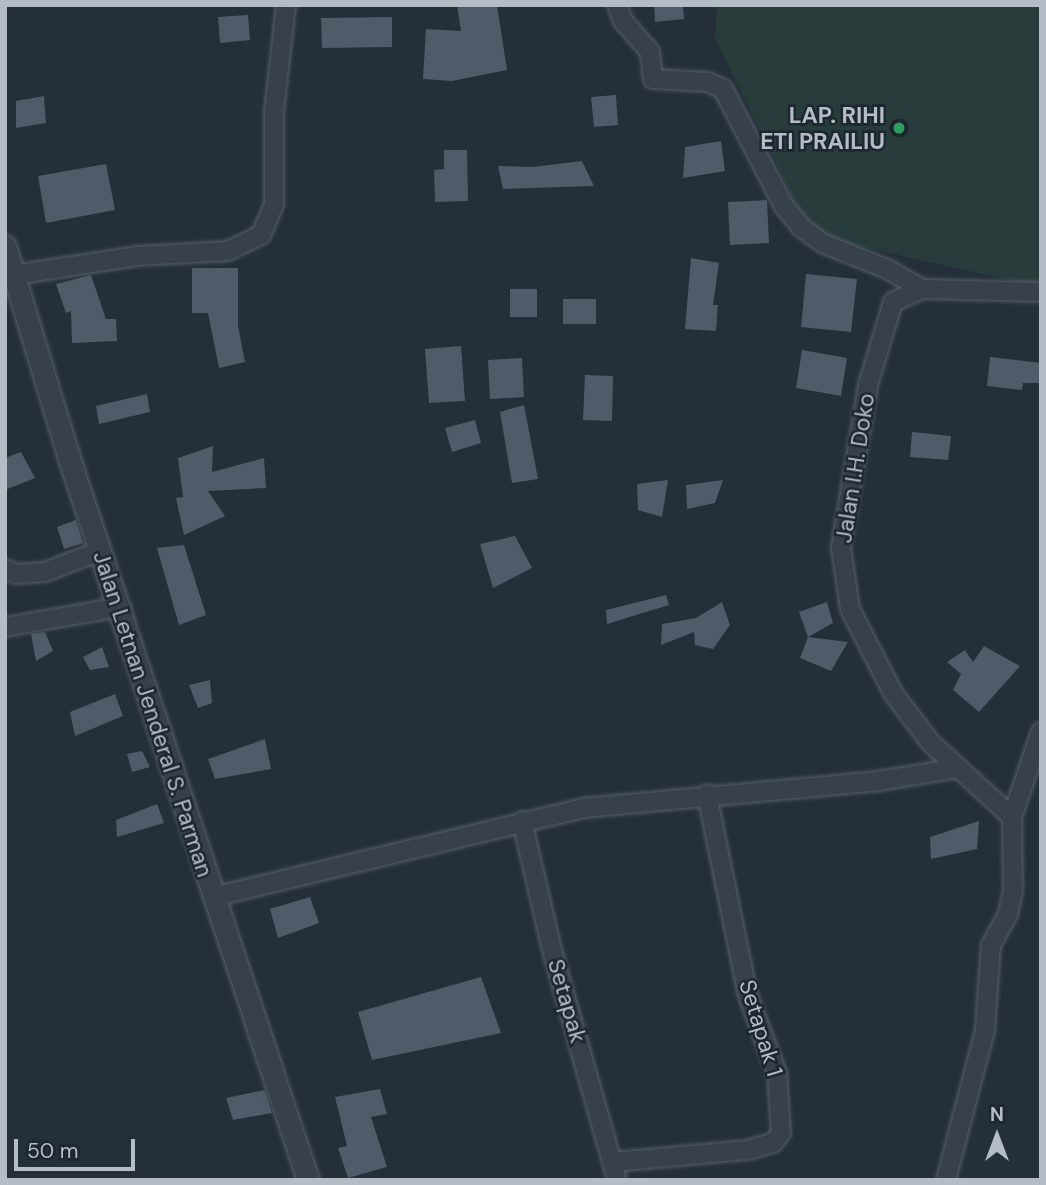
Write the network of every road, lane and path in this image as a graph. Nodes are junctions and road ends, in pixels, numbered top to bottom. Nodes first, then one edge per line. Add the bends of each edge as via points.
1 (286, 5) edge
2 (617, 5) edge
3 (5, 246) edge
4 (14, 275) junction
5 (922, 289) junction
6 (1041, 292) edge
7 (100, 551) junction
8 (5, 569) edge
9 (121, 607) junction
10 (5, 626) edge
11 (1041, 732) edge
12 (958, 768) junction
13 (707, 794) junction
14 (1012, 817) junction
15 (522, 821) junction
16 (213, 897) junction
17 (615, 1171) edge
18 (308, 1180) edge
19 (946, 1180) edge

1 - 4 street via 274,112 274,205 261,235 228,251 137,256
2 - 5 street via 623,21 650,52 653,79 708,82 723,89 784,206 801,227 822,243 887,269
3 - 4 street, Jalan Letnan Jenderal S. Parman
4 - 7 street, Jalan Letnan Jenderal S. Parman
5 - 6 street, Jalan I.H. Doko
5 - 12 street, Jalan I.H. Doko via 893,302 885,315 868,385 841,547 850,609 860,635 930,743
7 - 8 street via 45,572 17,574
7 - 9 street, Jalan Letnan Jenderal S. Parman
9 - 10 street
9 - 16 street, Jalan Letnan Jenderal S. Parman
11 - 14 street
12 - 13 street via 878,781
12 - 14 street, Jalan I.H. Doko
13 - 15 street via 583,808
13 - 17 street, Setapak 1 via 748,996 777,1073 781,1133 773,1143 748,1150
14 - 19 street via 1013,890 1008,914 991,945 985,1030
15 - 16 street
15 - 17 street, Setapak via 552,950
16 - 18 street, Jalan Letnan Jenderal S. Parman

